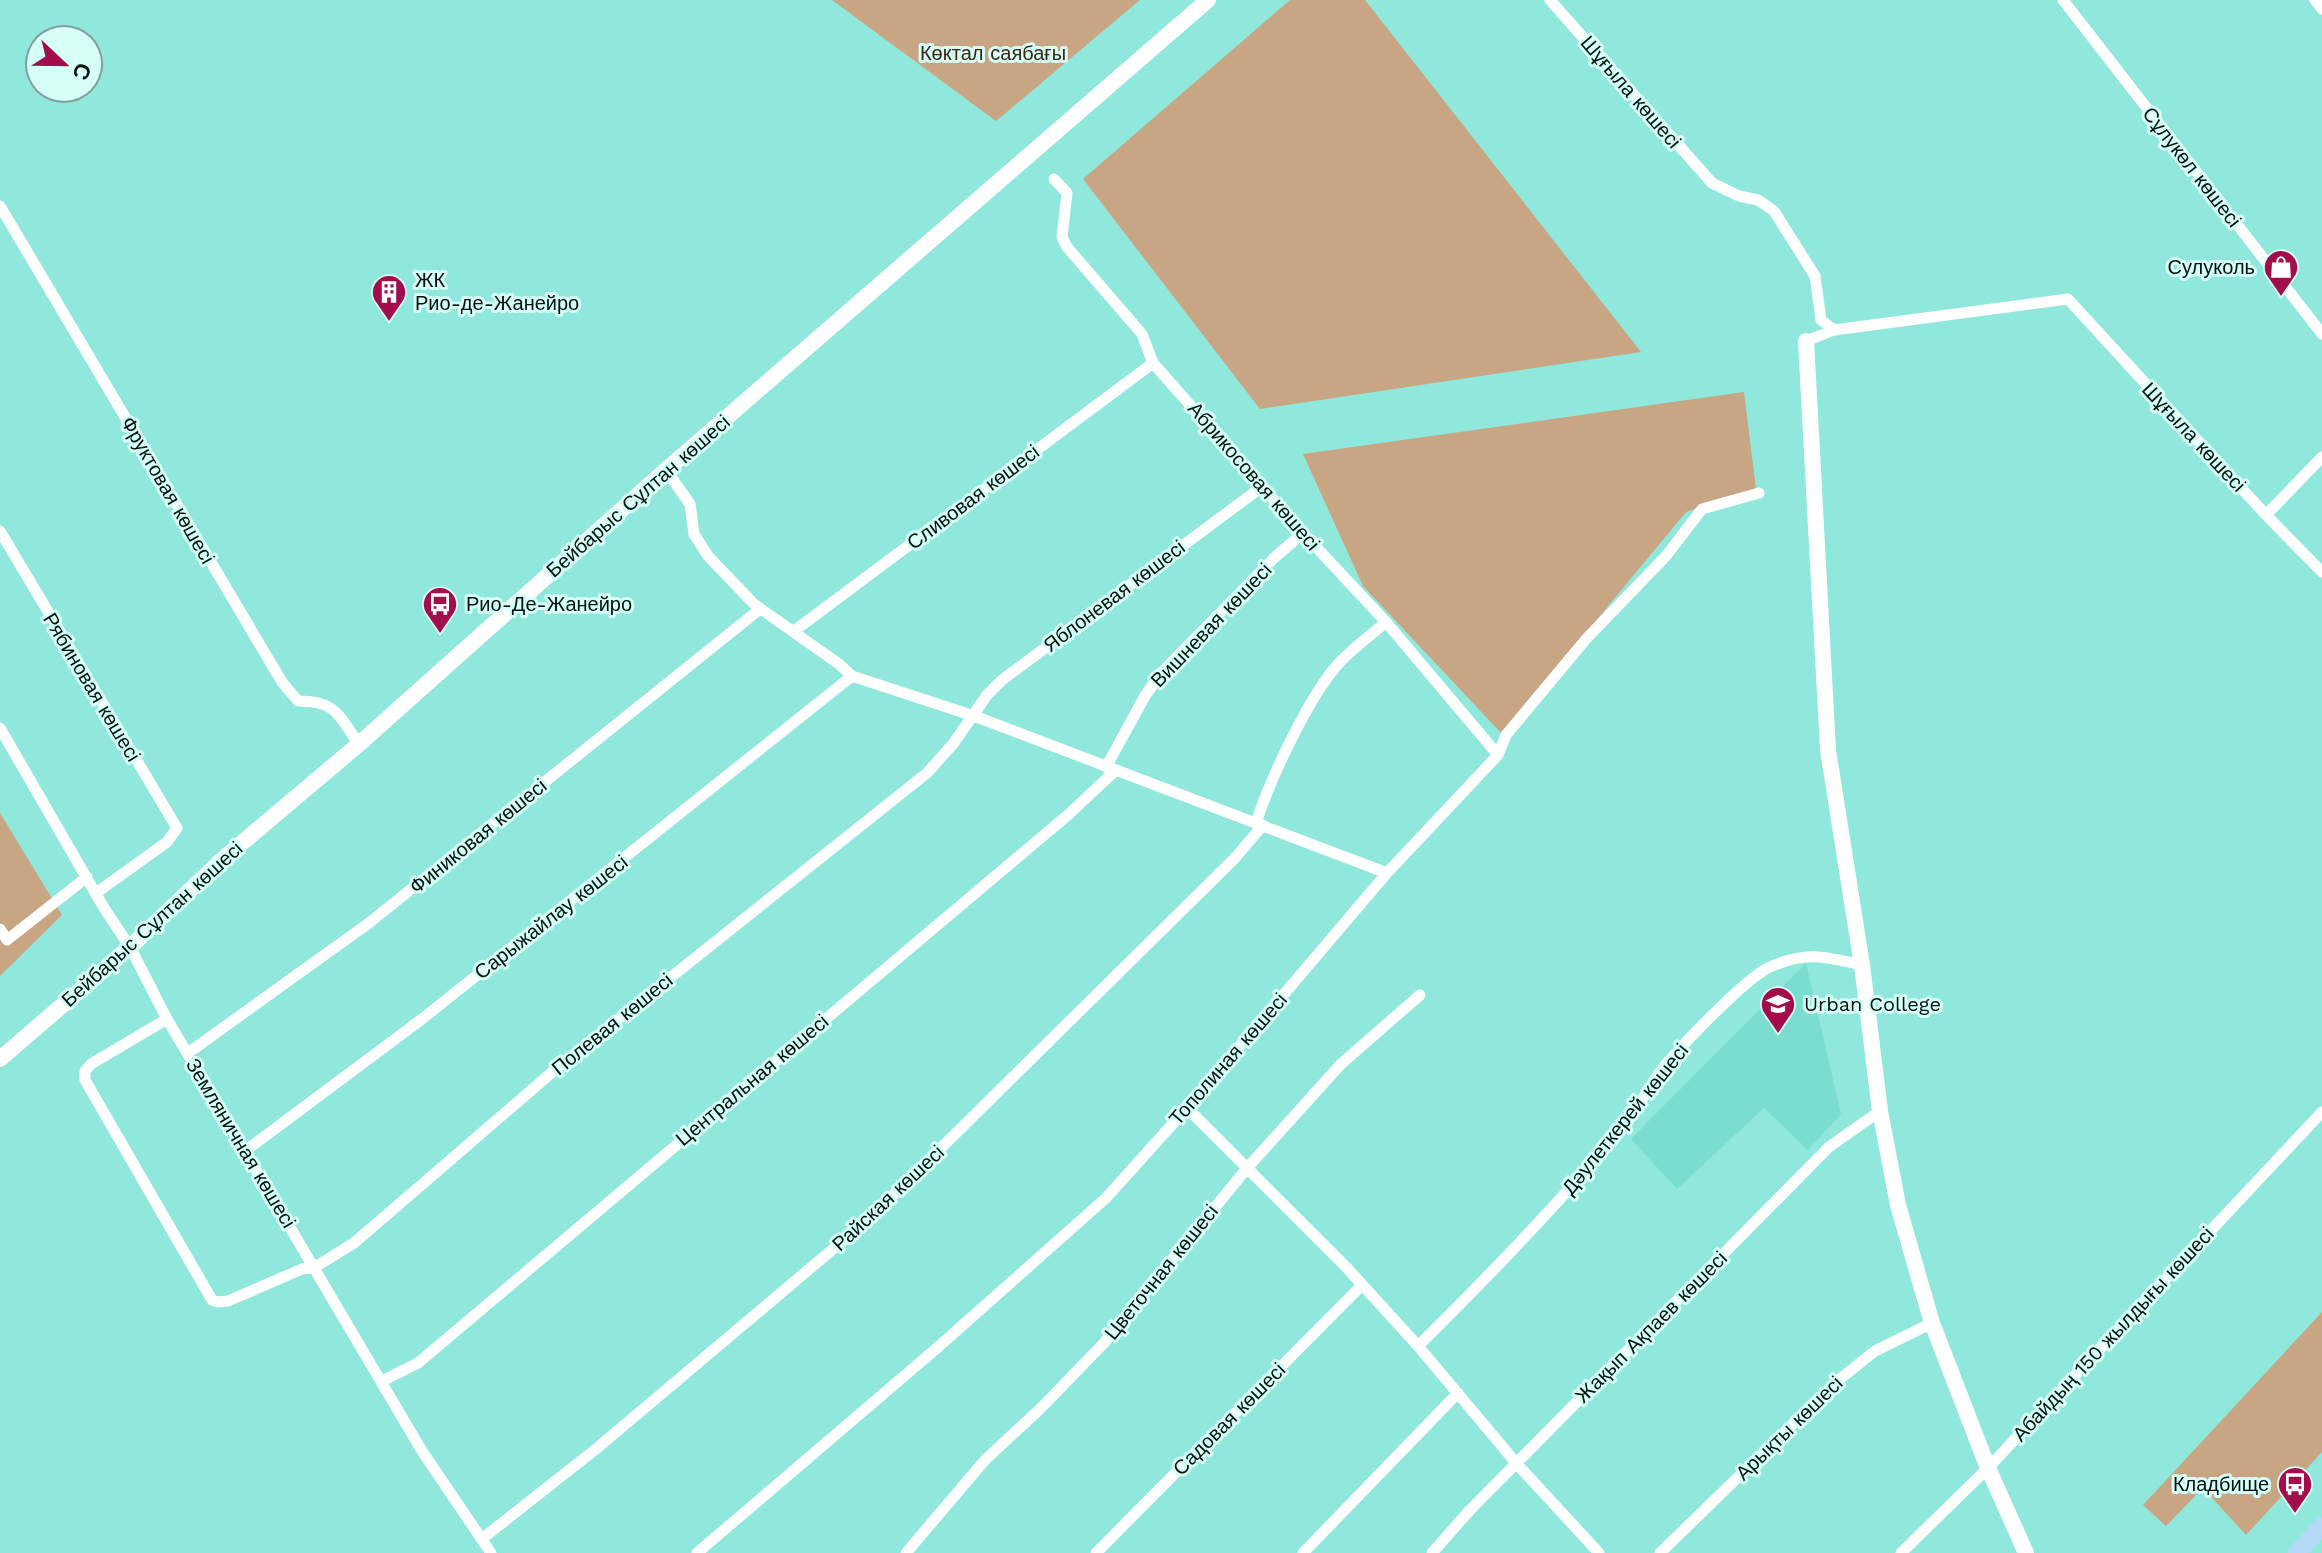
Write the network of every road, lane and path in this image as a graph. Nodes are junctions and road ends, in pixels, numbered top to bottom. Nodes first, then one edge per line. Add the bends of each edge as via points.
1 (1208, 0) edge
2 (1550, 0) edge
3 (2063, 0) edge
4 (2315, 0) edge
5 (2322, 9) edge
6 (1054, 179) dead end
7 (0, 206) edge
8 (1834, 330) junction
9 (2322, 334) edge
10 (1806, 341) joint
11 (1153, 363) junction
12 (2322, 457) edge
13 (666, 470) junction
14 (1263, 486) junction
15 (1759, 493) dead end
16 (2266, 515) junction
17 (0, 531) edge
18 (1303, 533) junction
19 (2322, 572) edge
20 (760, 609) junction
21 (1386, 622) junction
22 (794, 631) junction
23 (852, 676) junction
24 (974, 716) junction
25 (0, 728) edge
26 (359, 744) junction
27 (1498, 755) junction
28 (1111, 769) junction
29 (1260, 824) junction
30 (1387, 873) junction
31 (87, 877) junction
32 (96, 893) junction
33 (0, 929) edge
34 (130, 947) junction
35 (1862, 965) junction
36 (1420, 995) dead end
37 (167, 1019) junction
38 (188, 1053) junction
39 (0, 1059) edge
40 (1187, 1108) junction
41 (1880, 1111) junction
42 (2322, 1112) edge
43 (245, 1151) junction
44 (1248, 1167) junction
45 (315, 1267) junction
46 (1362, 1285) junction
47 (1932, 1323) junction
48 (1418, 1346) junction
49 (382, 1381) junction
50 (1458, 1393) junction
51 (1517, 1464) junction
52 (1988, 1468) junction
53 (2322, 1526) edge
54 (483, 1538) junction
55 (491, 1553) edge
56 (697, 1553) edge
57 (906, 1553) edge
58 (1096, 1553) edge
59 (1303, 1553) edge
60 (1432, 1553) edge
61 (1599, 1553) edge
62 (1660, 1553) edge
63 (1901, 1553) edge
64 (2026, 1553) edge
65 (2297, 1553) edge

1 - 13 street, Бейбарыс Сұлтан көшесі
2 - 8 street, Шұғыла көшесі via 1712,183 1774,211 1815,276 1821,320
3 - 9 street, Сұлукөл көшесі
4 - 5 street
6 - 11 street, Абрикосовая көшесі via 1067,193 1062,237 1142,334
7 - 26 street, Фруктовая көшесі via 282,682 298,701 331,706
8 - 10 street
8 - 16 street, Шұғыла көшесі via 2068,299
10 - 35 street via 1828,750
11 - 14 street, Абрикосовая көшесі
11 - 22 street, Сливовая көшесі
12 - 16 street
13 - 20 street via 690,504 694,534 708,556
13 - 26 street, Бейбарыс Сұлтан көшесі
14 - 18 street, Абрикосовая көшесі
14 - 24 street, Яблоневая көшесі via 1002,680
15 - 27 street, Тополиная көшесі via 1702,509 1506,735
16 - 19 street, Шұғыла көшесі
17 - 32 street, Рябиновая көшесі via 177,828 167,842
18 - 21 street, Абрикосовая көшесі
18 - 28 street, Вишневая көшесі via 1161,673
20 - 22 street
20 - 38 street, Финиковая көшесі via 369,923
21 - 27 street, Абрикосовая көшесі
21 - 29 street, Райская көшесі via 1325,680 1269,788
22 - 23 street
23 - 24 street
23 - 43 street, Сарыжайлау көшесі via 422,1019
24 - 28 street
24 - 45 street, Полевая көшесі via 927,773 557,1068 354,1243
25 - 31 street, Земляничная көшесі
26 - 34 street, Бейбарыс Сұлтан көшесі via 224,858
27 - 30 street, Тополиная көшесі
28 - 29 street
28 - 49 street, Центральная көшесі via 1069,814 418,1363
29 - 30 street
29 - 54 street, Райская көшесі via 1235,858 871,1217
30 - 40 street, Тополиная көшесі
31 - 32 street, Земляничная көшесі
31 - 33 street via 7,940
32 - 34 street, Земляничная көшесі
34 - 37 street, Земляничная көшесі
34 - 39 street, Бейбарыс Сұлтан көшесі
35 - 41 street
35 - 48 street, Дәулеткерей көшесі via 1820,955 1793,957 1765,969 1738,992 1663,1068 1625,1125 1576,1181
36 - 44 street, Цветочная көшесі via 1341,1064
37 - 38 street, Земляничная көшесі
37 - 45 street, Полевая көшесі via 91,1064 85,1080 212,1300 228,1301
38 - 43 street, Земляничная көшесі
40 - 44 street
40 - 56 street, Тополиная көшесі via 1106,1198
41 - 47 street via 1898,1205
41 - 51 street, Жақып Ақпаев көшесі via 1829,1147
42 - 52 street, Абайдың 150 жылдығы көшесі
43 - 45 street, Земляничная көшесі
44 - 46 street
44 - 57 street, Цветочная көшесі via 1104,1343 985,1460
45 - 49 street, Земляничная көшесі
46 - 48 street
46 - 58 street, Садовая көшесі
47 - 52 street
47 - 62 street, Арықты көшесі via 1875,1351 1836,1382
48 - 50 street
49 - 54 street, Земляничная көшесі via 422,1451
50 - 51 street
50 - 59 street
51 - 60 street, Жақып Ақпаев көшесі
51 - 61 street
52 - 63 street, Абайдың 150 жылдығы көшесі
52 - 64 street
53 - 65 main road
54 - 55 street, Земляничная көшесі

